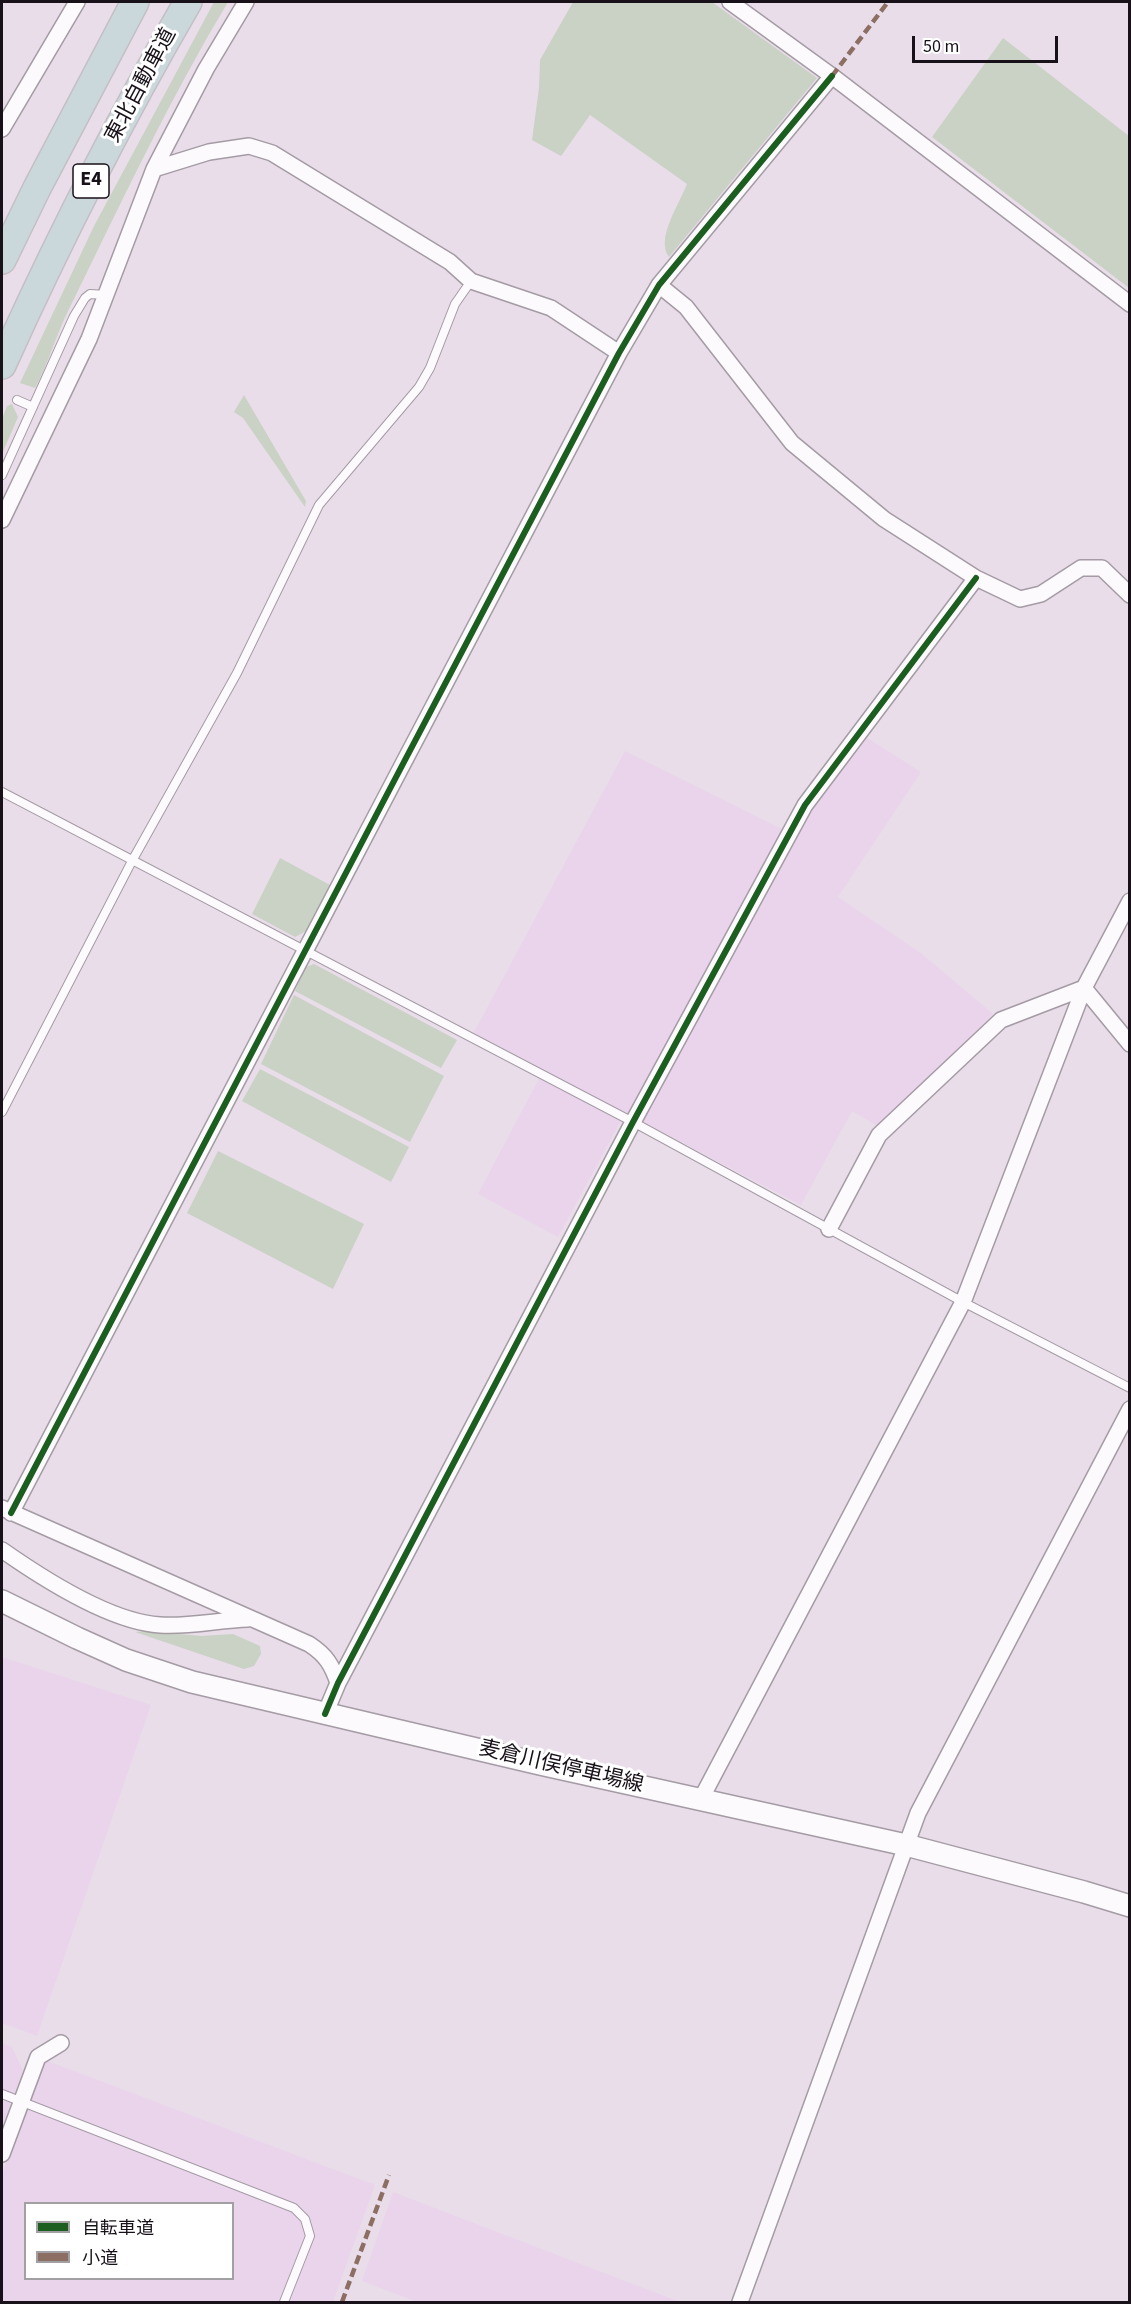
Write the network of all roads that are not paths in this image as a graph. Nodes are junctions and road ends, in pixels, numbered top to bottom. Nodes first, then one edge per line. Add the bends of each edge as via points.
1 (77, 2) edge
2 (135, 2) edge
3 (188, 2) edge
4 (246, 2) edge
5 (730, 2) edge
6 (832, 76) junction
7 (2, 129) edge
8 (154, 169) junction
9 (2, 260) edge
10 (471, 281) junction
11 (659, 285) junction
12 (106, 295) junction
13 (1130, 304) edge
14 (619, 353) junction
15 (2, 365) edge
16 (17, 400) dead end
17 (33, 407) junction
18 (2, 475) edge
19 (2, 520) edge
20 (976, 578) junction
21 (1130, 595) edge
22 (2, 792) edge
23 (132, 861) junction
24 (1130, 901) edge
25 (305, 952) junction
26 (1084, 988) junction
27 (1130, 1044) edge
28 (2, 1112) edge
29 (633, 1122) junction
30 (829, 1229) junction
31 (963, 1302) junction
32 (1130, 1388) edge
33 (1130, 1409) edge
34 (6, 1510) edge
35 (2, 1550) edge
36 (2, 1601) edge
37 (251, 1618) junction
38 (338, 1683) junction
39 (325, 1714) junction
40 (701, 1799) junction
41 (906, 1845) junction
42 (1130, 1906) edge
43 (61, 2043) dead end
44 (2, 2094) edge
45 (21, 2102) junction
46 (2, 2154) edge
47 (284, 2302) edge
48 (740, 2302) edge

1 - 7 street
2 - 9 highway, E4
3 - 15 highway, 東北自動車道 / E4 via 78,206
4 - 8 street
5 - 6 street
6 - 11 street
6 - 13 street
8 - 10 street via 209,152 249,146 272,153 450,262
8 - 12 street
10 - 14 street via 551,309
10 - 23 lane via 455,304 419,387 319,505 237,673
11 - 14 street
11 - 20 street via 687,307 792,443 884,519
12 - 17 lane via 90,294 85,298
12 - 19 street via 89,339
14 - 25 street
16 - 17 lane
17 - 18 lane
20 - 21 street via 1020,599 1041,594 1081,568 1102,568
20 - 29 street via 805,805
22 - 23 lane
23 - 25 lane
23 - 28 lane
24 - 26 street
25 - 29 lane
25 - 34 street
26 - 27 street
26 - 30 street via 1000,1020 939,1077 879,1135
26 - 31 street
29 - 30 lane
29 - 38 street
30 - 31 lane
31 - 32 lane
31 - 40 street
33 - 41 street via 918,1813
34 - 37 street
35 - 37 street via 90,1603 129,1619 159,1625
36 - 39 main road, 麦倉川俣停車場線 via 126,1660 192,1682
37 - 38 street via 322,1653 332,1665
38 - 39 street
39 - 40 main road, 麦倉川俣停車場線
40 - 41 main road, 麦倉川俣停車場線
41 - 42 main road, 麦倉川俣停車場線
41 - 48 street
43 - 45 street via 38,2057
44 - 45 lane
45 - 46 street
45 - 47 lane via 294,2208 305,2219 310,2236

